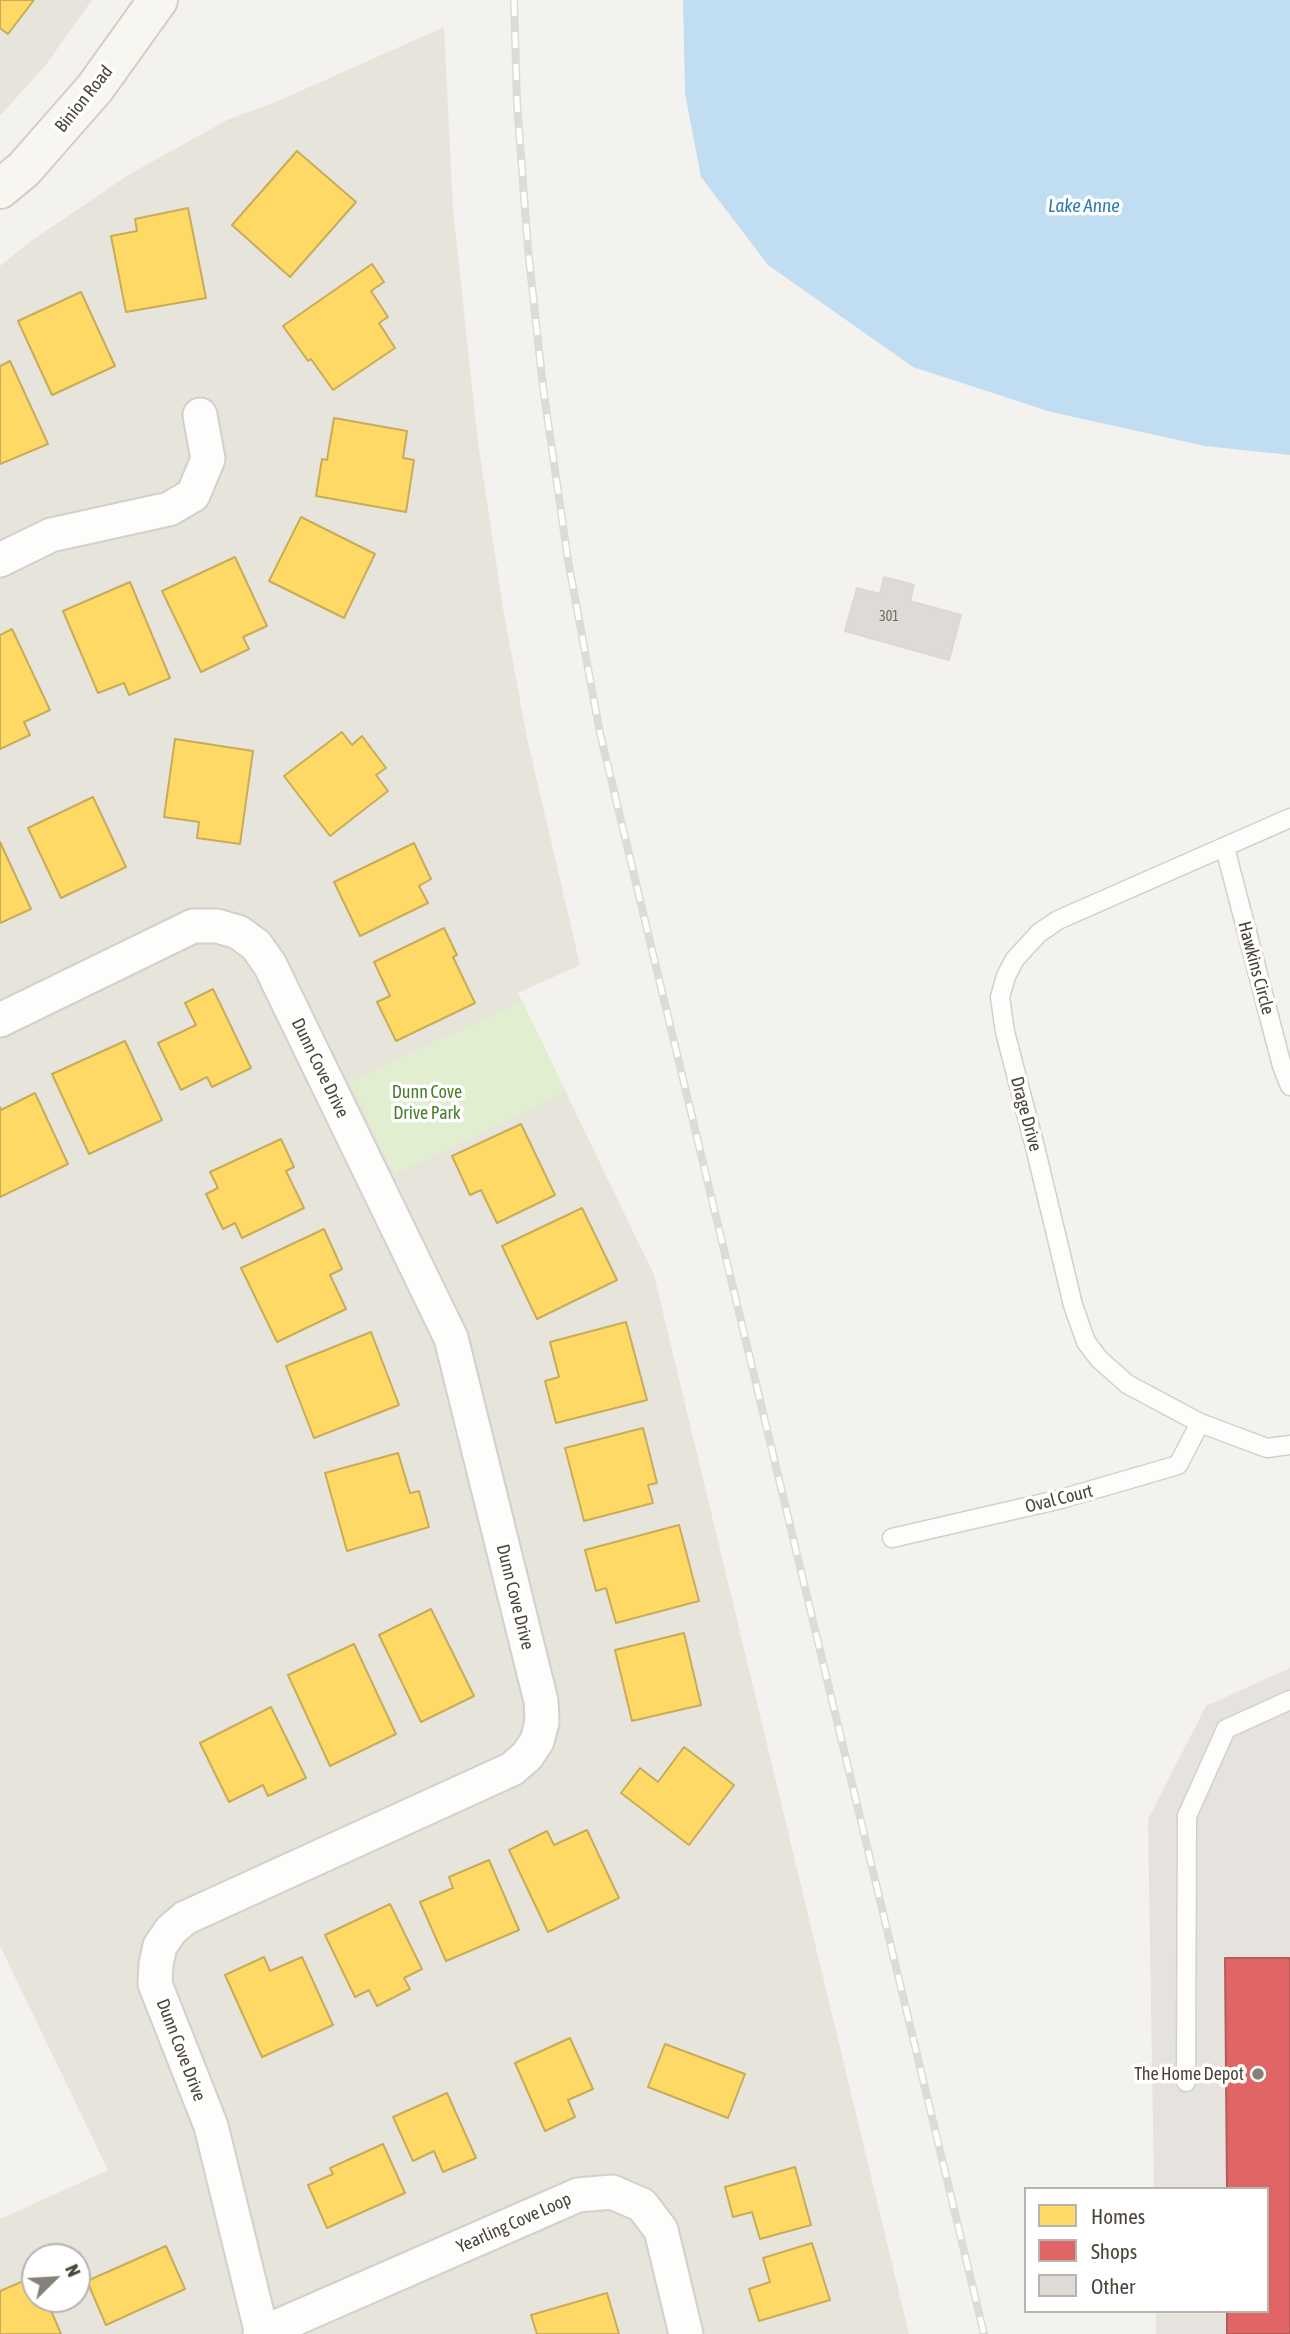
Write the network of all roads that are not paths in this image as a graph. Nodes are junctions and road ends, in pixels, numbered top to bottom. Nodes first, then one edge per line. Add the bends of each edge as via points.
1 (158, 0) edge
2 (0, 189) edge
3 (200, 415) dead end
4 (0, 560) edge
5 (1290, 818) edge
6 (1224, 848) junction
7 (0, 1020) edge
8 (1290, 1086) edge
9 (1200, 1423) junction
10 (1290, 1445) edge
11 (892, 1538) dead end
12 (1290, 1700) edge
13 (1186, 2082) dead end
14 (262, 2334) edge
15 (686, 2334) edge

1 - 2 main road, Binion Road via 88,97 24,169
3 - 4 street via 208,459 193,495 169,509 51,535
5 - 6 lane, Drage Drive
6 - 8 lane, Hawkins Circle
6 - 9 lane, Drage Drive via 1038,933 1015,959 1000,996 1004,1032 1086,1342 1127,1384
7 - 14 street, Dunn Cove Drive via 193,926 238,932 256,945 270,965 451,1338 541,1702 537,1741 512,1769 184,1918 160,1946 155,1984 211,2126
9 - 10 lane, Drage Drive via 1267,1448
9 - 11 lane, Oval Court via 1178,1465 1061,1499
12 - 13 lane via 1226,1729 1187,1815
14 - 15 street, Yearling Cove Loop via 579,2195 612,2192 642,2205 661,2230

